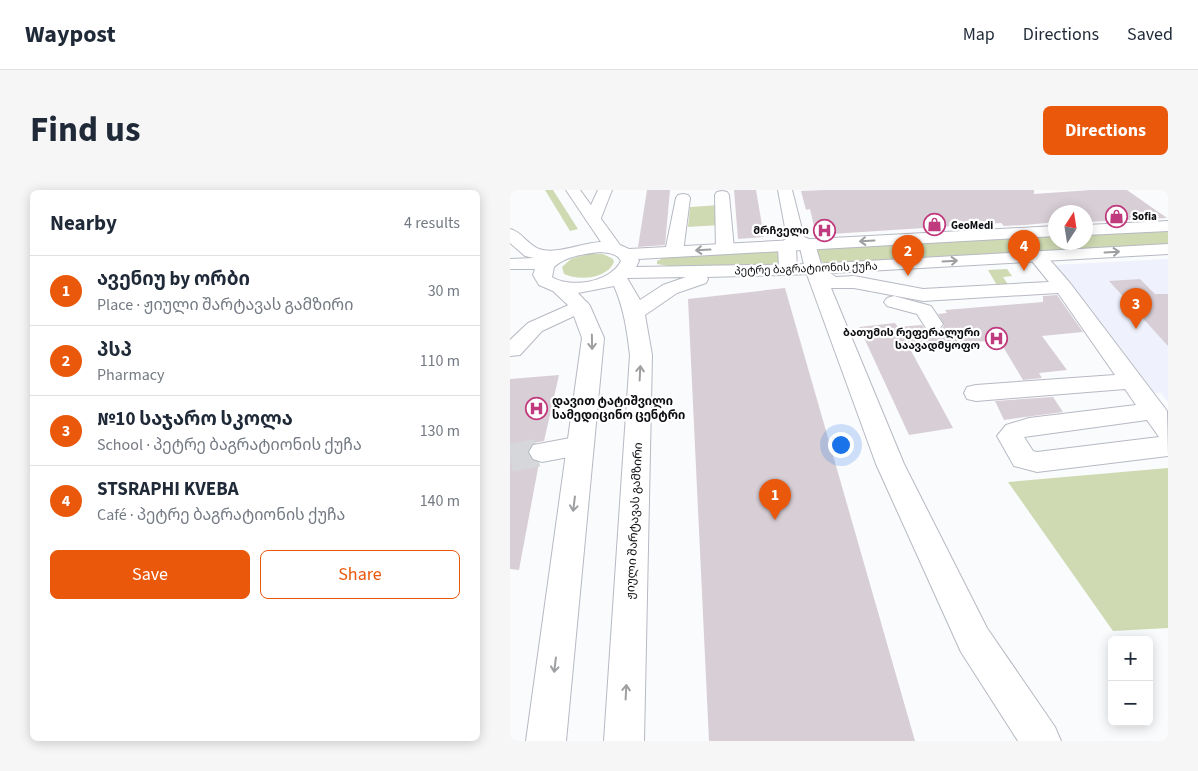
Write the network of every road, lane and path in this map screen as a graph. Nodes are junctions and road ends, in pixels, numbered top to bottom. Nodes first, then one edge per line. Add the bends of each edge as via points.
1 (573, 190) edge
2 (605, 190) edge
3 (785, 190) edge
4 (722, 193) edge
5 (691, 196) edge
6 (593, 218) junction
7 (1168, 226) edge
8 (1093, 230) edge
9 (1048, 233) edge
10 (510, 234) edge
11 (725, 249) junction
12 (1168, 249) edge
13 (674, 252) junction
14 (799, 254) junction
15 (1037, 256) junction
16 (620, 263) junction
17 (510, 264) edge
18 (754, 270) junction
19 (557, 279) junction
20 (510, 281) edge
21 (841, 284) junction
22 (1063, 287) junction
23 (635, 312) junction
24 (933, 324) dead end
25 (512, 350) dead end
26 (1132, 381) junction
27 (976, 393) dead end
28 (1161, 421) edge
29 (580, 446) junction
30 (1168, 446) edge
31 (542, 452) tunnel mouth
32 (546, 741) edge
33 (624, 741) edge
34 (1042, 741) edge

1 - 6 main road, ჟიული შარტავას გამზირი
2 - 6 main road
3 - 14 main road
4 - 5 main road
4 - 11 main road
5 - 13 main road
6 - 16 main road, ჟიული შარტავას გამზირი
7 - 8 main road
9 -> 14 main road, პეტრე ბაგრატიონის ქუჩა
10 - 19 main road
11 -> 13 main road, პეტრე ბაგრატიონის ქუჩა
11 - 14 main road, პეტრე ბაგრატიონის ქუჩა
15 -> 12 main road, პეტრე ბაგრატიონის ქუჩა
13 - 16 main road, პეტრე ბაგრატიონის ქუჩა
14 -> 15 main road, პეტრე ბაგრატიონის ქუჩა
14 - 18 main road, პეტრე ბაგრატიონის ქუჩა
14 - 21 main road via 832,283
14 - 34 main road via 890,464 974,640
15 - 22 main road
16 - 18 main road, პეტრე ბაგრატიონის ქუჩა
16 - 19 main road via 589,287
16 - 19 main road via 584,248
16 - 23 main road, ჟიული შარტავას გამზირი
17 - 19 main road
18 - 23 main road via 698,279 670,289
19 - 20 main road
19 - 25 main road via 535,327
19 -> 29 main road via 593,338
21 - 22 main road via 854,282 922,296
21 - 24 main road via 924,310
22 - 26 main road
33 -> 23 main road, ჟიული შარტავას გამზირი via 641,355
26 - 27 main road
26 - 28 main road
28 - 30 main road via 1029,427 1010,436 1024,459 1038,462
29 - 31 main road
29 -> 32 main road

